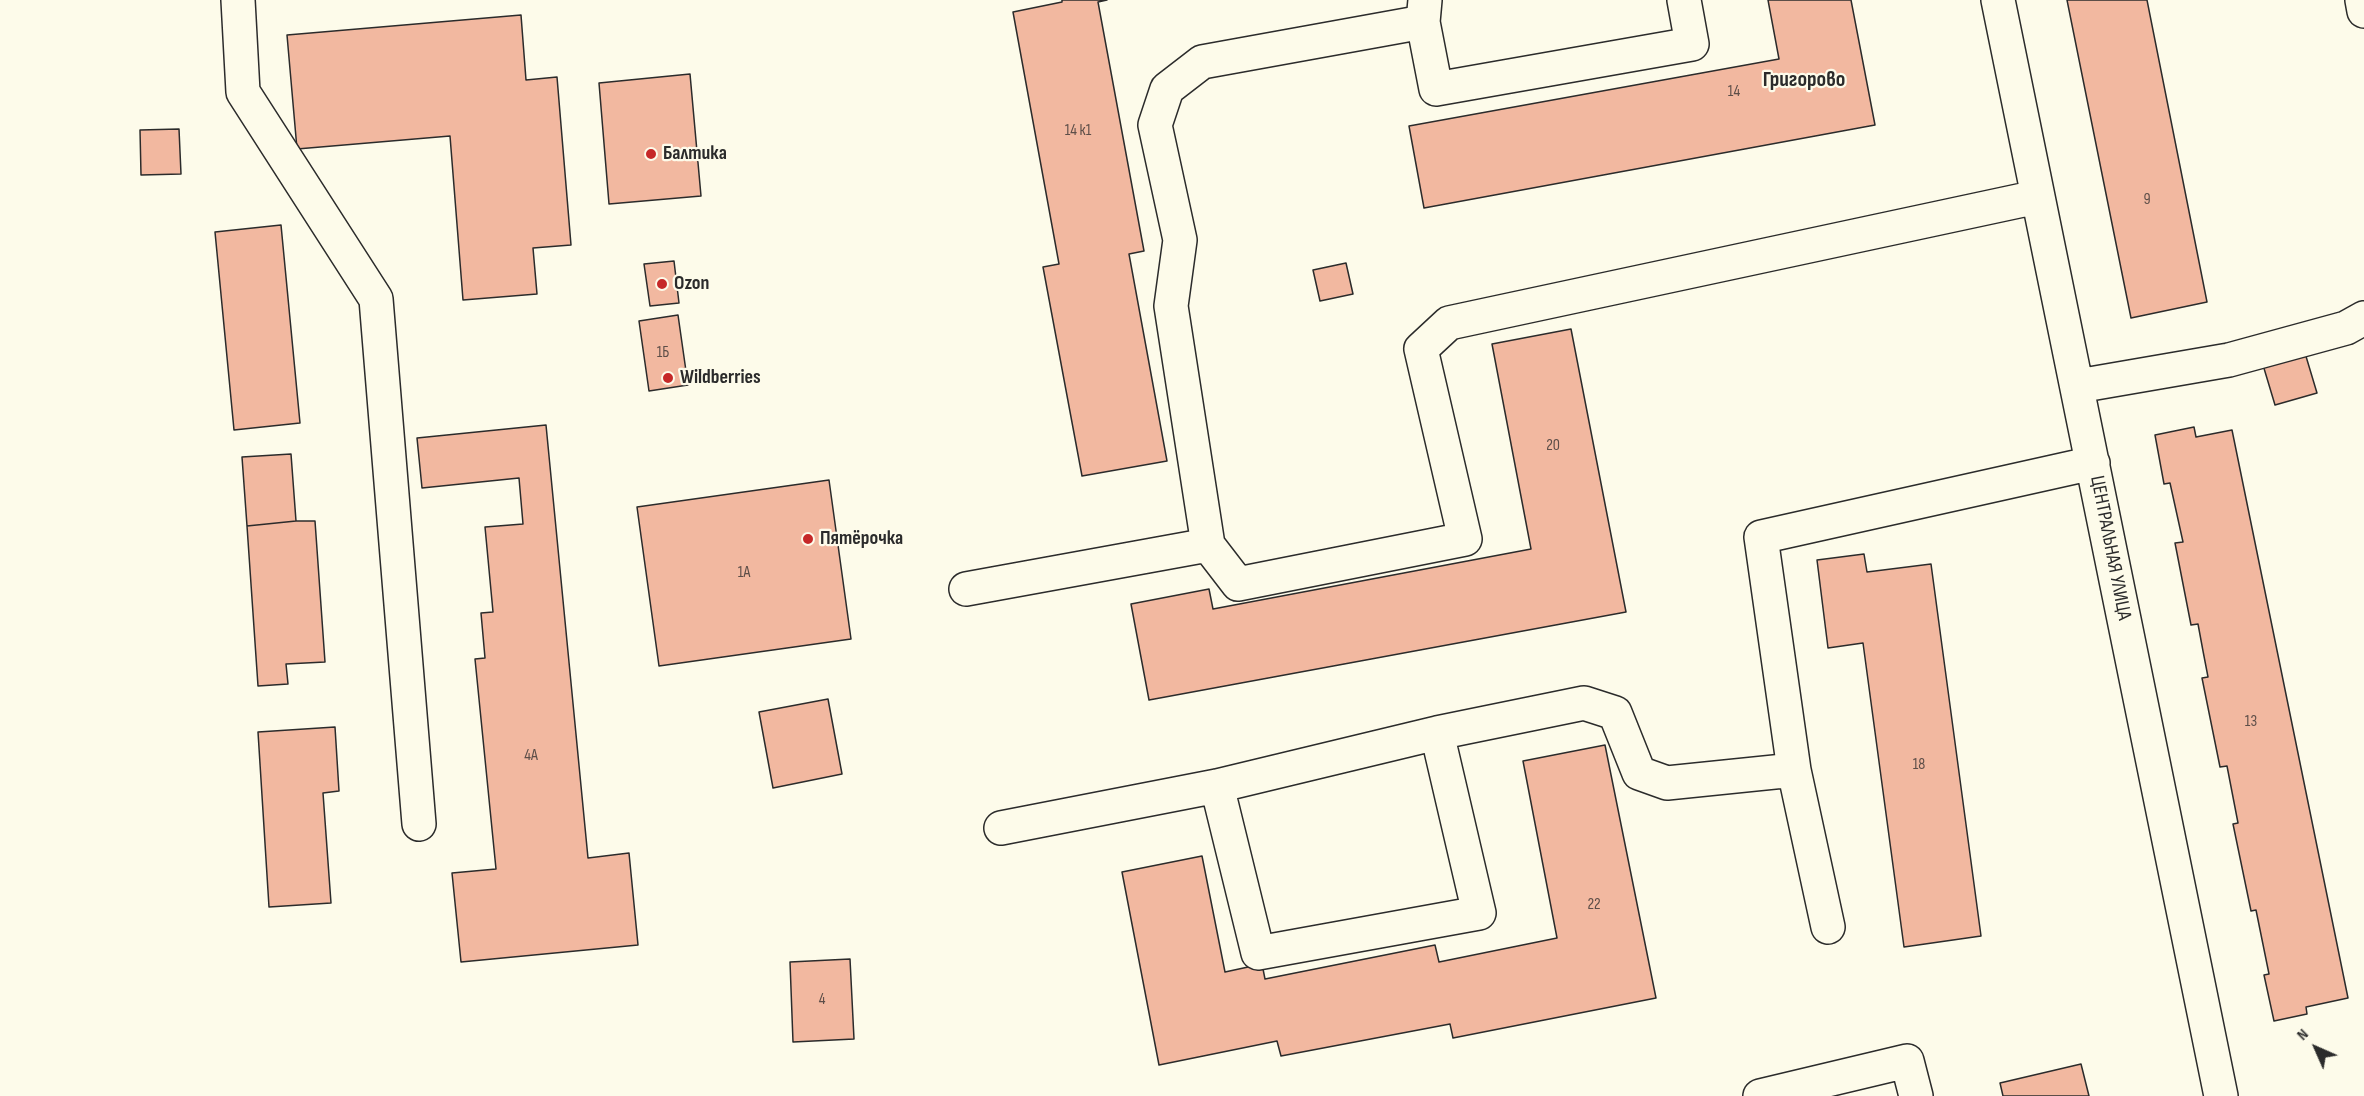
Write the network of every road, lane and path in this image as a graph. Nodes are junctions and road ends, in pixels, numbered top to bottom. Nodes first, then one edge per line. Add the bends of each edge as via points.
1 (238, 0) edge
2 (1684, 0) edge
3 (1998, 0) edge
4 (2362, 0) edge
5 (1424, 11) edge
6 (2364, 11) edge
7 (2037, 197) junction
8 (2364, 318) edge
9 (2078, 386) junction
10 (2093, 463) junction
11 (1208, 545) junction
12 (966, 589) dead end
13 (1437, 733) junction
14 (1794, 770) junction
15 (1217, 786) junction
16 (419, 824) dead end
17 (1001, 828) dead end
18 (1828, 927) dead end
19 (1760, 1096) edge
20 (1916, 1096) edge
21 (2221, 1096) edge

1 - 16 street via 243,92 376,299
2 - 5 street via 1692,44 1436,88
3 - 7 street, ЦЕНТРАЛЬНАЯ УЛИЦА
4 - 6 street
5 - 11 street via 1202,62 1167,89 1155,125 1180,240 1171,306
7 - 9 street, ЦЕНТРАЛЬНАЯ УЛИЦА
7 - 11 street via 1449,322 1421,349 1465,539 1238,584
8 - 9 street via 2346,328 2229,360
9 - 10 street, ЦЕНТРАЛЬНАЯ УЛИЦА
10 - 14 street via 1761,537
10 - 21 street, ЦЕНТРАЛЬНАЯ УЛИЦА
11 - 12 street
13 - 14 street via 1584,703 1615,713 1639,773 1667,783
13 - 15 street
13 - 15 street via 1479,912 1258,953
14 - 18 street
15 - 17 street
19 - 20 street via 1907,1061

